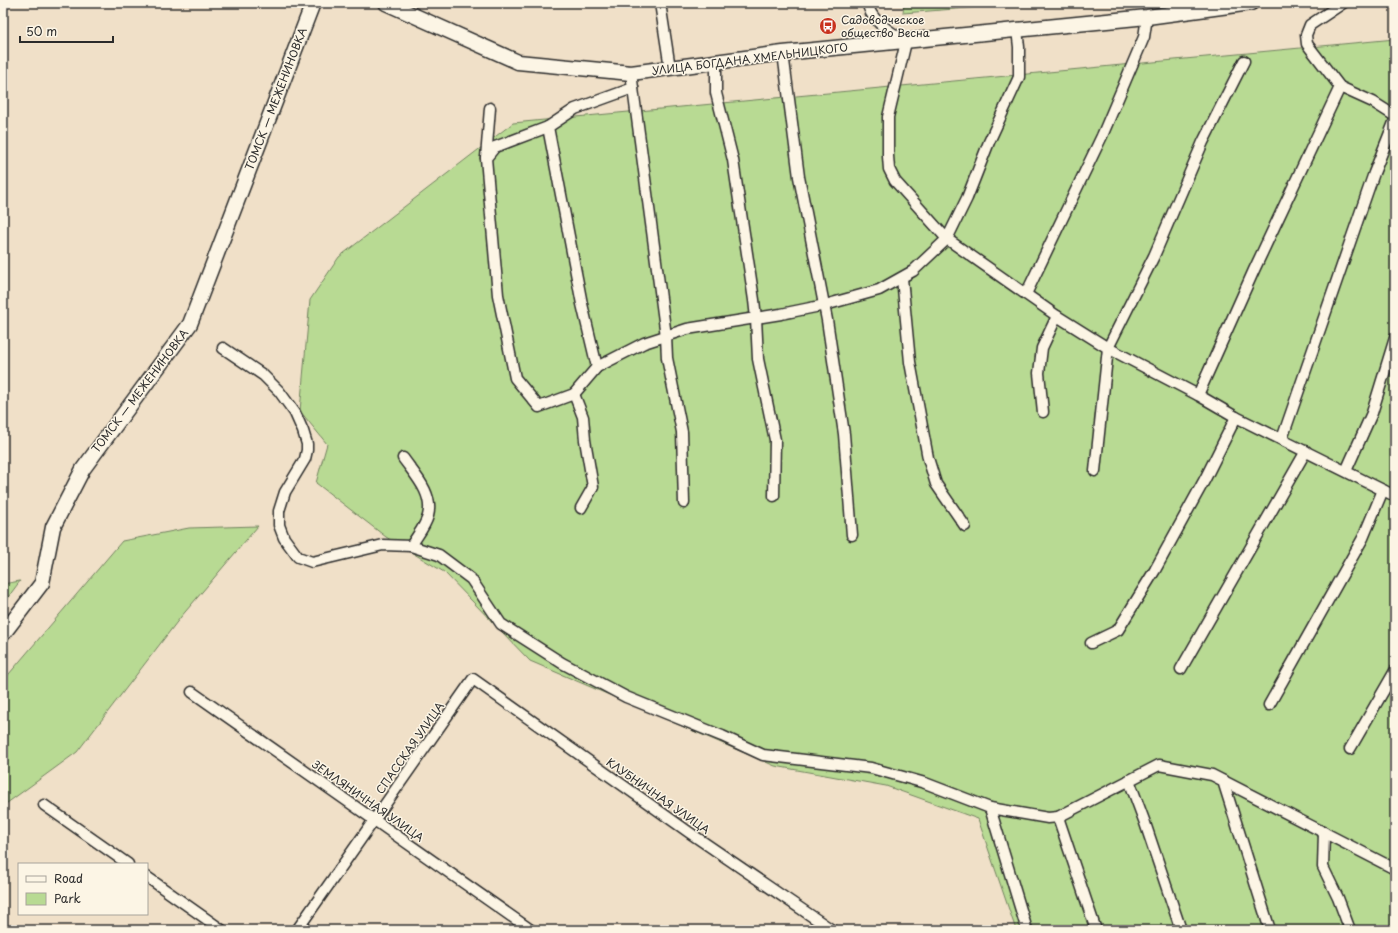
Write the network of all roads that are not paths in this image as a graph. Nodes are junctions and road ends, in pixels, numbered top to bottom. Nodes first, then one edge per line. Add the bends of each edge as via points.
1 (313, 3) edge
2 (386, 3) edge
3 (660, 3) edge
4 (868, 3) edge
5 (1250, 3) edge
6 (1343, 3) edge
7 (1147, 17) junction
8 (1017, 30) junction
9 (906, 42) junction
10 (783, 53) junction
11 (1244, 61) dead end
12 (716, 62) junction
13 (670, 68) junction
14 (631, 73) junction
15 (1340, 87) junction
16 (633, 88) junction
17 (490, 108) dead end
18 (1395, 116) edge
19 (1395, 120) edge
20 (548, 127) junction
21 (486, 158) junction
22 (947, 239) junction
23 (902, 278) junction
24 (1026, 294) junction
25 (824, 305) junction
26 (1057, 316) junction
27 (756, 318) junction
28 (666, 336) junction
29 (1395, 338) edge
30 (223, 348) dead end
31 (1108, 348) junction
32 (597, 367) junction
33 (574, 394) junction
34 (1198, 395) junction
35 (1043, 412) dead end
36 (1236, 417) junction
37 (1282, 438) junction
38 (1306, 451) junction
39 (403, 458) dead end
40 (1346, 471) junction
41 (1095, 472) dead end
42 (1383, 490) junction
43 (774, 496) dead end
44 (1395, 496) edge
45 (684, 503) dead end
46 (581, 508) dead end
47 (965, 526) dead end
48 (852, 535) dead end
49 (411, 546) junction
50 (3, 634) edge
51 (1092, 643) dead end
52 (1181, 669) dead end
53 (1395, 672) edge
54 (473, 679) joint
55 (192, 692) dead end
56 (1269, 705) dead end
57 (1350, 749) dead end
58 (1129, 780) junction
59 (1223, 781) junction
60 (44, 805) dead end
61 (990, 808) junction
62 (1058, 817) junction
63 (374, 820) junction
64 (1324, 832) junction
65 (127, 863) edge
66 (1395, 869) edge
67 (148, 878) edge
68 (222, 930) edge
69 (298, 930) edge
70 (531, 930) edge
71 (832, 930) edge
72 (1027, 930) edge
73 (1096, 930) edge
74 (1181, 930) edge
75 (1270, 930) edge
76 (1350, 930) edge

1 - 50 street, ТОМСК — МЕЖЕНИНОВКА via 190,324 83,468 53,527 42,583
2 - 14 street via 518,62
3 - 13 street
4 - 9 street via 868,7 884,27
5 - 7 street, УЛИЦА БОГДАНА ХМЕЛЬНИЦКОГО
6 - 15 street via 1310,25 1306,35 1307,44
7 - 8 street, УЛИЦА БОГДАНА ХМЕЛЬНИЦКОГО
7 - 24 street via 1144,37 1102,136
8 - 9 street, УЛИЦА БОГДАНА ХМЕЛЬНИЦКОГО
8 - 22 street via 1019,77
9 - 10 street, УЛИЦА БОГДАНА ХМЕЛЬНИЦКОГО
9 - 22 street via 888,117 889,169 895,181
10 - 12 street, УЛИЦА БОГДАНА ХМЕЛЬНИЦКОГО
10 - 25 street via 799,177
11 - 31 street via 1203,142 1154,256
12 - 13 street, УЛИЦА БОГДАНА ХМЕЛЬНИЦКОГО
12 - 27 street via 716,93 733,160
13 - 14 street, УЛИЦА БОГДАНА ХМЕЛЬНИЦКОГО
14 - 16 street
15 - 18 street via 1373,102
15 - 34 street
16 - 20 street via 575,109
16 - 28 street
17 - 21 street
19 - 37 street via 1374,173
20 - 21 street via 495,147
20 - 32 street via 580,296
21 - 33 street via 498,295 515,378 539,407
22 - 23 street via 914,271
22 - 24 street
23 - 25 street via 878,290
23 - 47 street via 910,362 928,458 936,484
24 - 26 street
25 - 27 street
25 - 48 street via 844,434
26 - 31 street
26 - 35 street via 1042,348 1039,373
27 - 28 street via 687,329
27 - 43 street via 758,359 775,440
28 - 32 street via 644,343
28 - 45 street via 667,358 682,432
29 - 40 street via 1372,413
30 - 49 street via 263,376 279,391 303,431 307,444 305,459 284,492 279,511 279,525 284,538 298,557 312,562 383,545
31 - 34 street
31 - 41 street
32 - 33 street
33 - 46 street via 584,417 592,487
34 - 36 street
36 - 37 street
36 - 51 street via 1163,556 1118,630
37 - 38 street
38 - 40 street
38 - 52 street
39 - 49 street via 429,500 428,516
40 - 42 street
42 - 44 street
42 - 56 street via 1363,538
49 - 61 street via 439,555 471,579 501,624 562,663 626,697 763,754 871,768 925,783
53 - 57 street
54 - 63 street, СПАССКАЯ УЛИЦА
54 - 71 street, КЛУБНИЧНАЯ УЛИЦА via 690,834
55 - 63 street, ЗЕМЛЯНИЧНАЯ УЛИЦА
58 - 59 street via 1159,765 1212,774
58 - 62 street
58 - 74 street
59 - 64 street
59 - 75 street
60 - 65 street
61 - 62 street via 1048,818
61 - 72 street
62 - 73 street
63 - 69 street, СПАССКАЯ УЛИЦА
63 - 70 street, ЗЕМЛЯНИЧНАЯ УЛИЦА
64 - 66 street
64 - 76 street via 1323,867
67 - 68 street

